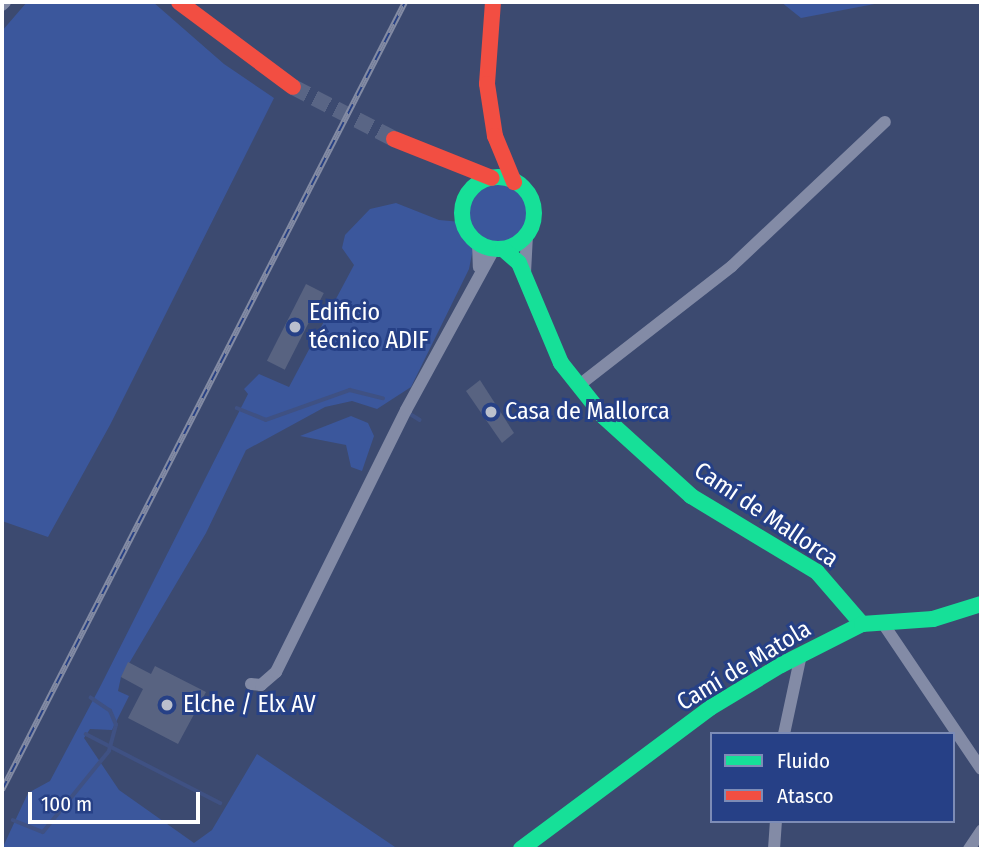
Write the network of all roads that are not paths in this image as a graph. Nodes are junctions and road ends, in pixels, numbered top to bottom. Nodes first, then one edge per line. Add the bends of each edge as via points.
1 (179, 2) edge
2 (491, 2) edge
3 (293, 87) tunnel mouth
4 (886, 121) dead end
5 (394, 139) tunnel mouth
6 (441, 161) junction
7 (492, 178) junction
8 (514, 182) junction
9 (468, 193) junction
10 (527, 234) junction
11 (478, 243) junction
12 (499, 249) junction
13 (479, 275) junction
14 (524, 277) junction
15 (578, 386) junction
16 (981, 604) edge
17 (882, 622) junction
18 (862, 624) junction
19 (801, 655) junction
20 (251, 684) dead end
21 (784, 732) edge
22 (981, 769) edge
23 (776, 823) edge
24 (981, 831) edge
25 (521, 849) edge
26 (774, 849) edge
27 (969, 849) edge

1 - 3 street
2 - 7 street via 481,77
2 - 8 street via 487,83 495,136
4 - 15 street via 732,266
5 - 6 street
6 - 7 street
6 - 9 street via 458,173
7 - 8 street
7 - 9 street
8 - 10 street via 533,207
9 - 11 street via 463,220
10 - 12 street
10 - 14 street, Camí de Mallorca
11 - 12 street
11 - 13 street
12 - 13 street
12 - 14 street, Camí de Mallorca via 516,258
13 - 20 street via 276,672 261,685
14 - 15 street, Camí de Mallorca via 549,342
15 - 18 street, Camí de Mallorca via 691,496 817,572
16 - 17 street, Camí de Matola via 933,619
17 - 18 street, Camí de Matola
17 - 22 street
18 - 19 street, Camí de Matola
19 - 21 street
19 - 25 street, Camí de Matola via 710,708
23 - 26 street
24 - 27 street

